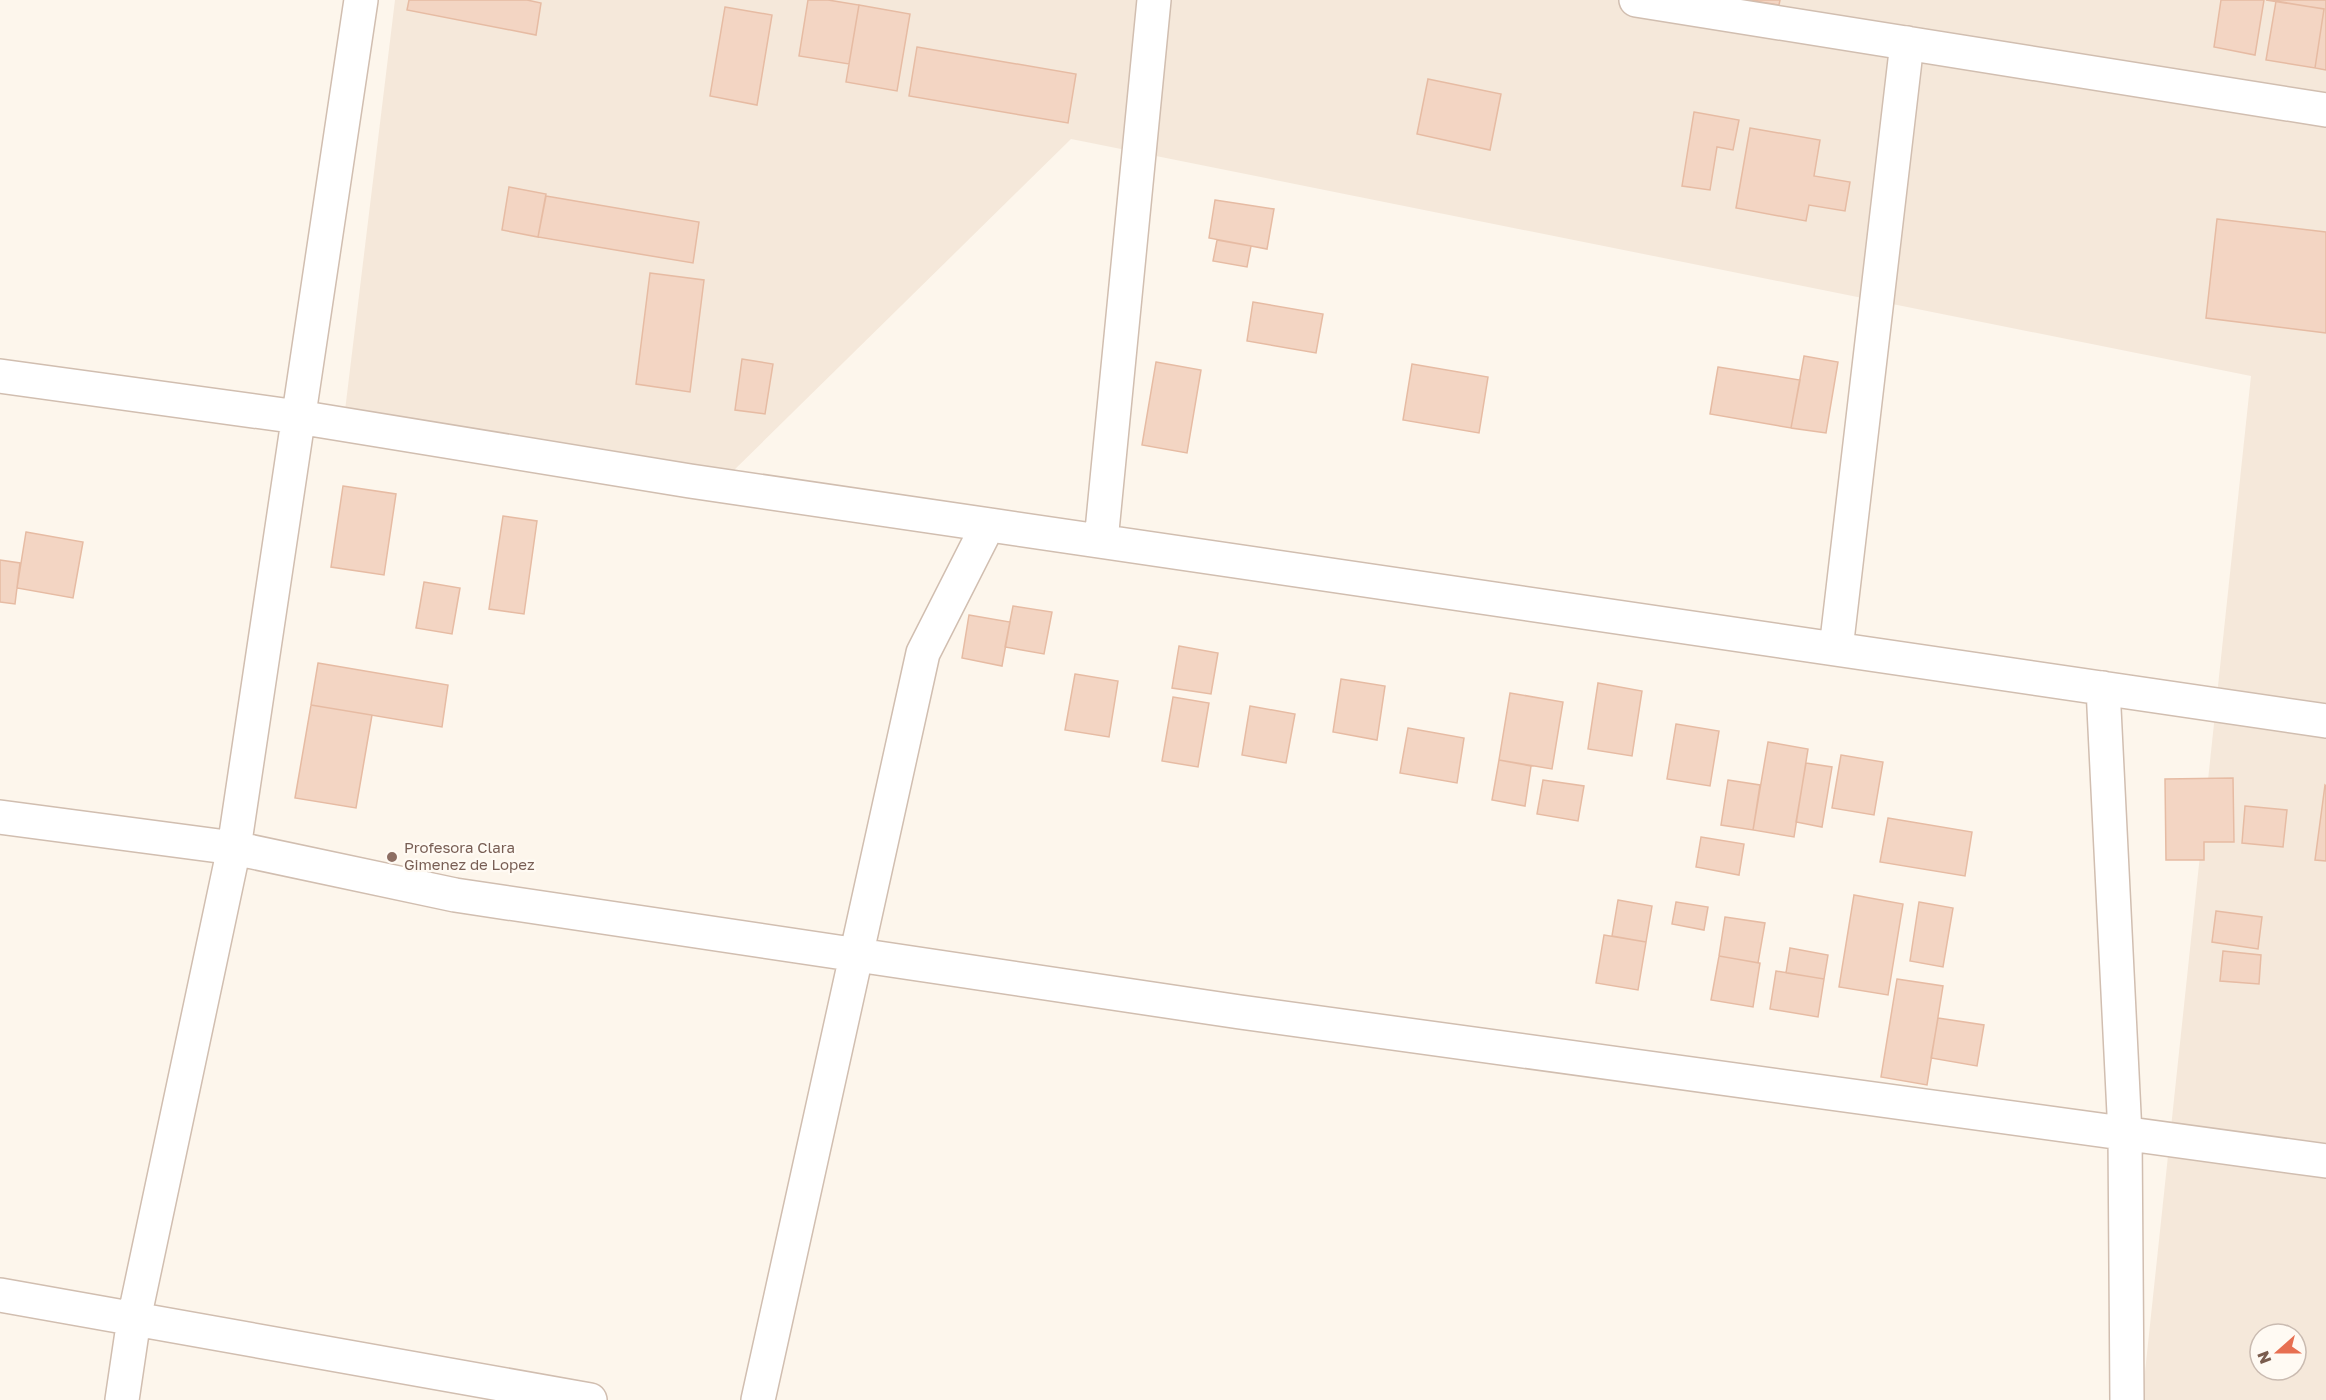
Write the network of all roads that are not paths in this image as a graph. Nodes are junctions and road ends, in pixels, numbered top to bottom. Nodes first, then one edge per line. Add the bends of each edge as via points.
1 (361, 0) edge
2 (1154, 0) edge
3 (1636, 0) edge
4 (1707, 6) edge
5 (1907, 44) junction
6 (2326, 110) edge
7 (0, 376) edge
8 (298, 417) junction
9 (988, 525) junction
10 (1101, 541) junction
11 (1836, 649) junction
12 (2103, 688) junction
13 (2326, 721) edge
14 (0, 817) edge
15 (234, 848) junction
16 (855, 955) junction
17 (2125, 1134) junction
18 (2326, 1161) edge
19 (0, 1294) edge
20 (134, 1319) junction
21 (122, 1400) edge
22 (590, 1400) edge
23 (759, 1400) edge
24 (2127, 1400) edge

1 - 8 street
2 - 10 street
3 - 4 street
4 - 5 street
5 - 6 street
5 - 11 street
7 - 8 street
8 - 9 street
8 - 15 street
9 - 10 street
9 - 16 street via 923,653
10 - 11 street
11 - 12 street
12 - 13 street
12 - 17 street
14 - 15 street
15 - 16 street via 455,895
15 - 20 street
16 - 17 street
16 - 23 street
17 - 18 street
17 - 24 street
19 - 20 street
20 - 21 street
20 - 22 street

